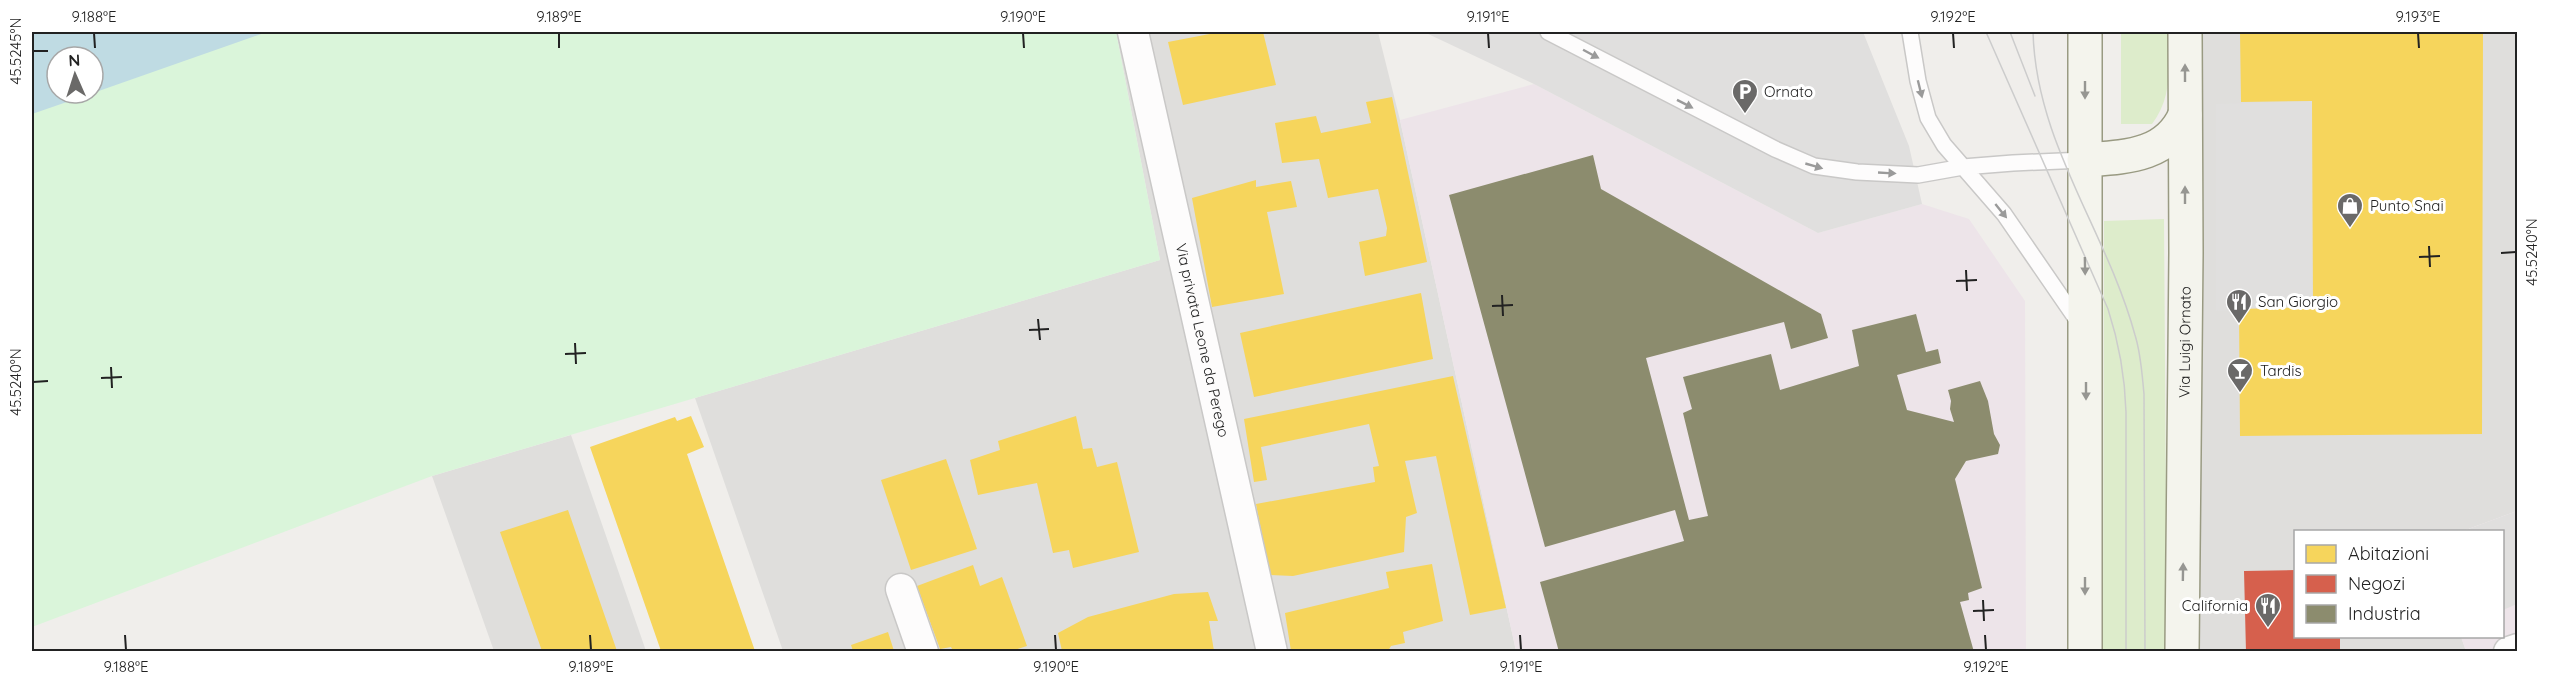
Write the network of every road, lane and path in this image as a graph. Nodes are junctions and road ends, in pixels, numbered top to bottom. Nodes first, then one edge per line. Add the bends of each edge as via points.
1 (1133, 32) edge
2 (1548, 32) edge
3 (1910, 32) edge
4 (2085, 32) edge
5 (2185, 32) edge
6 (2185, 115) junction
7 (2084, 160) junction
8 (1963, 167) junction
9 (2086, 333) junction
10 (901, 589) dead end
11 (2517, 649) edge
12 (923, 651) edge
13 (1272, 651) edge
14 (2085, 651) edge
15 (2182, 651) edge
16 (2509, 651) edge

1 - 13 street, Via privata Leone da Perego
2 -> 8 lane via 1814,166 1918,175
3 -> 8 lane via 1928,118
4 -> 7 main road
6 -> 5 main road, Via Luigi Ornato
6 - 7 main road via 2172,136 2154,149 2126,157
15 -> 6 main road, Via Luigi Ornato
7 - 8 lane
7 -> 9 main road
8 -> 9 lane via 2004,214
9 -> 14 main road
10 - 12 street
11 - 16 street

